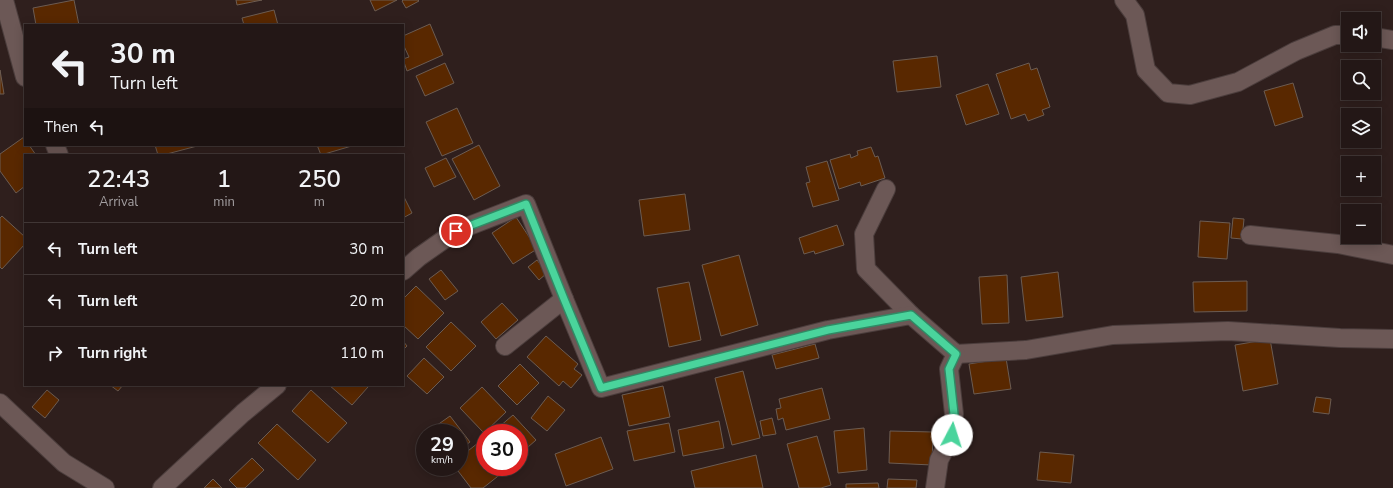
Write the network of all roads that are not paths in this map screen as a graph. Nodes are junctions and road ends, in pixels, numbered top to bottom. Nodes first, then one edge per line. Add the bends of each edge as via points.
1 (4, 0) edge
2 (1124, 0) edge
3 (1341, 35) edge
4 (1381, 38) edge
5 (1393, 40) edge
6 (24, 73) edge
7 (886, 189) dead end
8 (1250, 235) dead end
9 (1393, 255) edge
10 (404, 270) edge
11 (564, 299) junction
12 (911, 315) junction
13 (1393, 339) edge
14 (505, 346) dead end
15 (956, 354) junction
16 (276, 386) edge
17 (0, 403) edge
18 (105, 488) edge
19 (162, 488) edge
20 (935, 488) edge

1 - 6 street
2 - 3 street via 1135,15 1146,70 1168,93 1190,96 1238,82 1296,51 1335,35
4 - 5 street
7 - 12 street via 864,234 866,269
8 - 9 street via 1338,244
10 - 11 street via 456,231 526,204
11 - 12 street via 601,388 828,330
11 - 14 street
12 - 15 street
13 - 15 street via 1228,332 1113,335 1026,350
15 - 20 street via 949,369 954,414 952,435 939,460
16 - 19 street
17 - 18 street via 64,463

